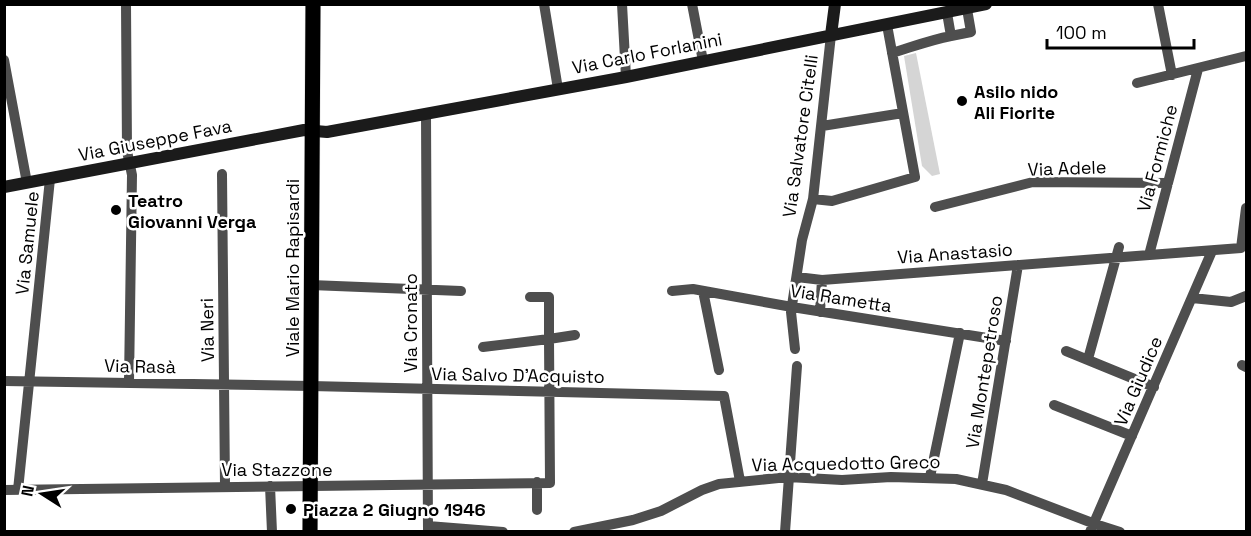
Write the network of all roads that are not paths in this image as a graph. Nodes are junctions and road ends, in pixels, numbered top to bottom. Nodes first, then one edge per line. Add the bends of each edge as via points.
1 (126, 4) edge
2 (313, 4) edge
3 (544, 4) edge
4 (622, 4) edge
5 (692, 4) edge
6 (834, 4) edge
7 (987, 4) edge
8 (1158, 4) edge
9 (967, 9) junction
10 (946, 13) junction
11 (887, 25) junction
12 (831, 35) junction
13 (951, 36) junction
14 (892, 53) junction
15 (1246, 56) edge
16 (4, 60) edge
17 (703, 61) junction
18 (1198, 69) junction
19 (1172, 75) junction
20 (626, 77) junction
21 (1137, 83) dead end
22 (558, 89) junction
23 (903, 113) junction
24 (426, 114) junction
25 (822, 126) junction
26 (313, 131) junction
27 (132, 164) junction
28 (222, 174) dead end
29 (50, 179) junction
30 (27, 183) junction
31 (1167, 183) junction
32 (4, 187) edge
33 (813, 199) junction
34 (935, 207) dead end
35 (1246, 208) edge
36 (1212, 251) junction
37 (1117, 252) junction
38 (1149, 255) junction
39 (1018, 265) junction
40 (797, 277) junction
41 (822, 280) junction
42 (312, 285) junction
43 (426, 290) junction
44 (461, 291) dead end
45 (672, 291) dead end
46 (703, 291) junction
47 (1246, 296) edge
48 (530, 297) dead end
49 (1191, 298) junction
50 (792, 307) junction
51 (820, 312) junction
52 (960, 333) junction
53 (575, 335) dead end
54 (549, 339) junction
55 (1006, 341) junction
56 (483, 347) dead end
57 (795, 349) dead end
58 (1066, 351) dead end
59 (1088, 359) junction
60 (797, 366) dead end
61 (719, 370) dead end
62 (4, 381) edge
63 (29, 382) junction
64 (129, 382) junction
65 (224, 385) junction
66 (311, 386) junction
67 (1154, 387) junction
68 (427, 390) junction
69 (549, 391) junction
70 (1054, 405) dead end
71 (1132, 436) junction
72 (788, 477) junction
73 (930, 477) junction
74 (740, 481) junction
75 (537, 483) junction
76 (427, 484) junction
77 (982, 484) junction
78 (225, 486) junction
79 (270, 486) junction
80 (311, 486) junction
81 (4, 490) edge
82 (18, 490) junction
83 (537, 510) dead end
84 (1092, 528) edge
85 (428, 529) edge
86 (272, 531) edge
87 (310, 531) edge
88 (503, 531) edge
89 (574, 531) edge
90 (785, 531) edge
91 (1120, 531) edge

1 - 27 street via 128,151
2 - 26 main road, Viale Mario Rapisardi
3 - 22 street
4 - 20 street
5 - 17 street
6 - 12 street, Via Salvatore Citelli
7 - 9 street, Via Carlo Forlanini
8 - 19 street
9 - 10 street, Via Carlo Forlanini
9 - 13 street via 971,32
10 - 11 street, Via Carlo Forlanini
10 - 13 street
11 - 12 street, Via Carlo Forlanini
11 - 14 street
12 - 17 street, Via Carlo Forlanini
12 - 25 street, Via Salvatore Citelli
13 - 14 street
14 - 23 street
15 - 18 street
16 - 30 street
17 - 20 street, Via Carlo Forlanini
18 - 19 street
18 - 31 street, Via Formiche
19 - 21 street
20 - 22 street, Via Carlo Forlanini
22 - 24 street, Via Carlo Forlanini
23 - 25 street
23 - 33 street via 915,177 832,201
24 - 26 street, Via Carlo Forlanini via 327,132
24 - 43 street, Via Cronato
25 - 33 street, Via Salvatore Citelli
26 - 27 street, Via Giuseppe Fava
26 - 42 main road, Viale Mario Rapisardi
27 - 29 street, Via Giuseppe Fava
27 - 64 street
28 - 65 street, Via Neri
29 - 30 street, Via Giuseppe Fava
29 - 63 street, Via Samuele
30 - 32 street, Via Giuseppe Fava
31 - 34 street, Via Adele via 1033,182
31 - 38 street, Via Formiche
33 - 40 street, Via Salvatore Citelli
35 - 36 street, Via Anastasio via 1241,248
36 - 38 street, Via Anastasio
36 - 49 street, Via Giudice
37 - 38 street, Via Anastasio
37 - 39 street, Via Anastasio
37 - 59 street
39 - 41 street, Via Anastasio
39 - 55 street, Via Montepetroso
40 - 41 street, Via Anastasio
40 - 50 street, Via Salvatore Citelli
41 - 51 street
42 - 43 street
42 - 66 main road, Viale Mario Rapisardi
43 - 44 street
43 - 68 street, Via Cronato
45 - 46 street, Via Rametta
46 - 50 street, Via Rametta
46 - 61 street
47 - 49 street via 1231,302
48 - 54 street via 549,297
49 - 67 street, Via Giudice
50 - 51 street, Via Rametta
50 - 57 street, Via Salvatore Citelli
51 - 52 street, Via Rametta
52 - 55 street, Via Rametta
52 - 73 street
53 - 54 street
54 - 56 street
54 - 69 street
55 - 77 street, Via Montepetroso
58 - 59 street
59 - 67 street
60 - 72 street
62 - 63 street, Via Rasà
63 - 64 street, Via Rasà
63 - 82 street, Via Samuele
64 - 65 street, Via Rasà
65 - 66 street, Via Rasà
65 - 78 street, Via Neri
66 - 68 street, Via Salvo D'Acquisto
66 - 80 main road, Viale Mario Rapisardi
67 - 71 street, Via Giudice
68 - 69 street, Via Salvo D'Acquisto
68 - 76 street, Via Cronato
69 - 74 street, Via Salvo D'Acquisto via 724,396
69 - 75 street, Via Stazzone via 550,483
70 - 71 street
71 - 84 street, Via Giudice
72 - 73 street, Via Acquedotto Greco
72 - 74 street, Via Acquedotto Greco
72 - 90 street
73 - 77 street, Via Acquedotto Greco
74 - 89 street, Via Acquedotto Greco via 702,490 633,520
75 - 76 street, Via Stazzone
75 - 83 street
76 - 80 street, Via Stazzone
76 - 85 street, Via Cronato
77 - 84 street, Via Acquedotto Greco via 1006,490
78 - 79 street, Via Stazzone
78 - 82 street, Via Stazzone
79 - 80 street, Via Stazzone
79 - 86 street
80 - 87 main road, Viale Mario Rapisardi
81 - 82 street, Via Stazzone
84 - 91 street, Via Acquedotto Greco
85 - 88 street

